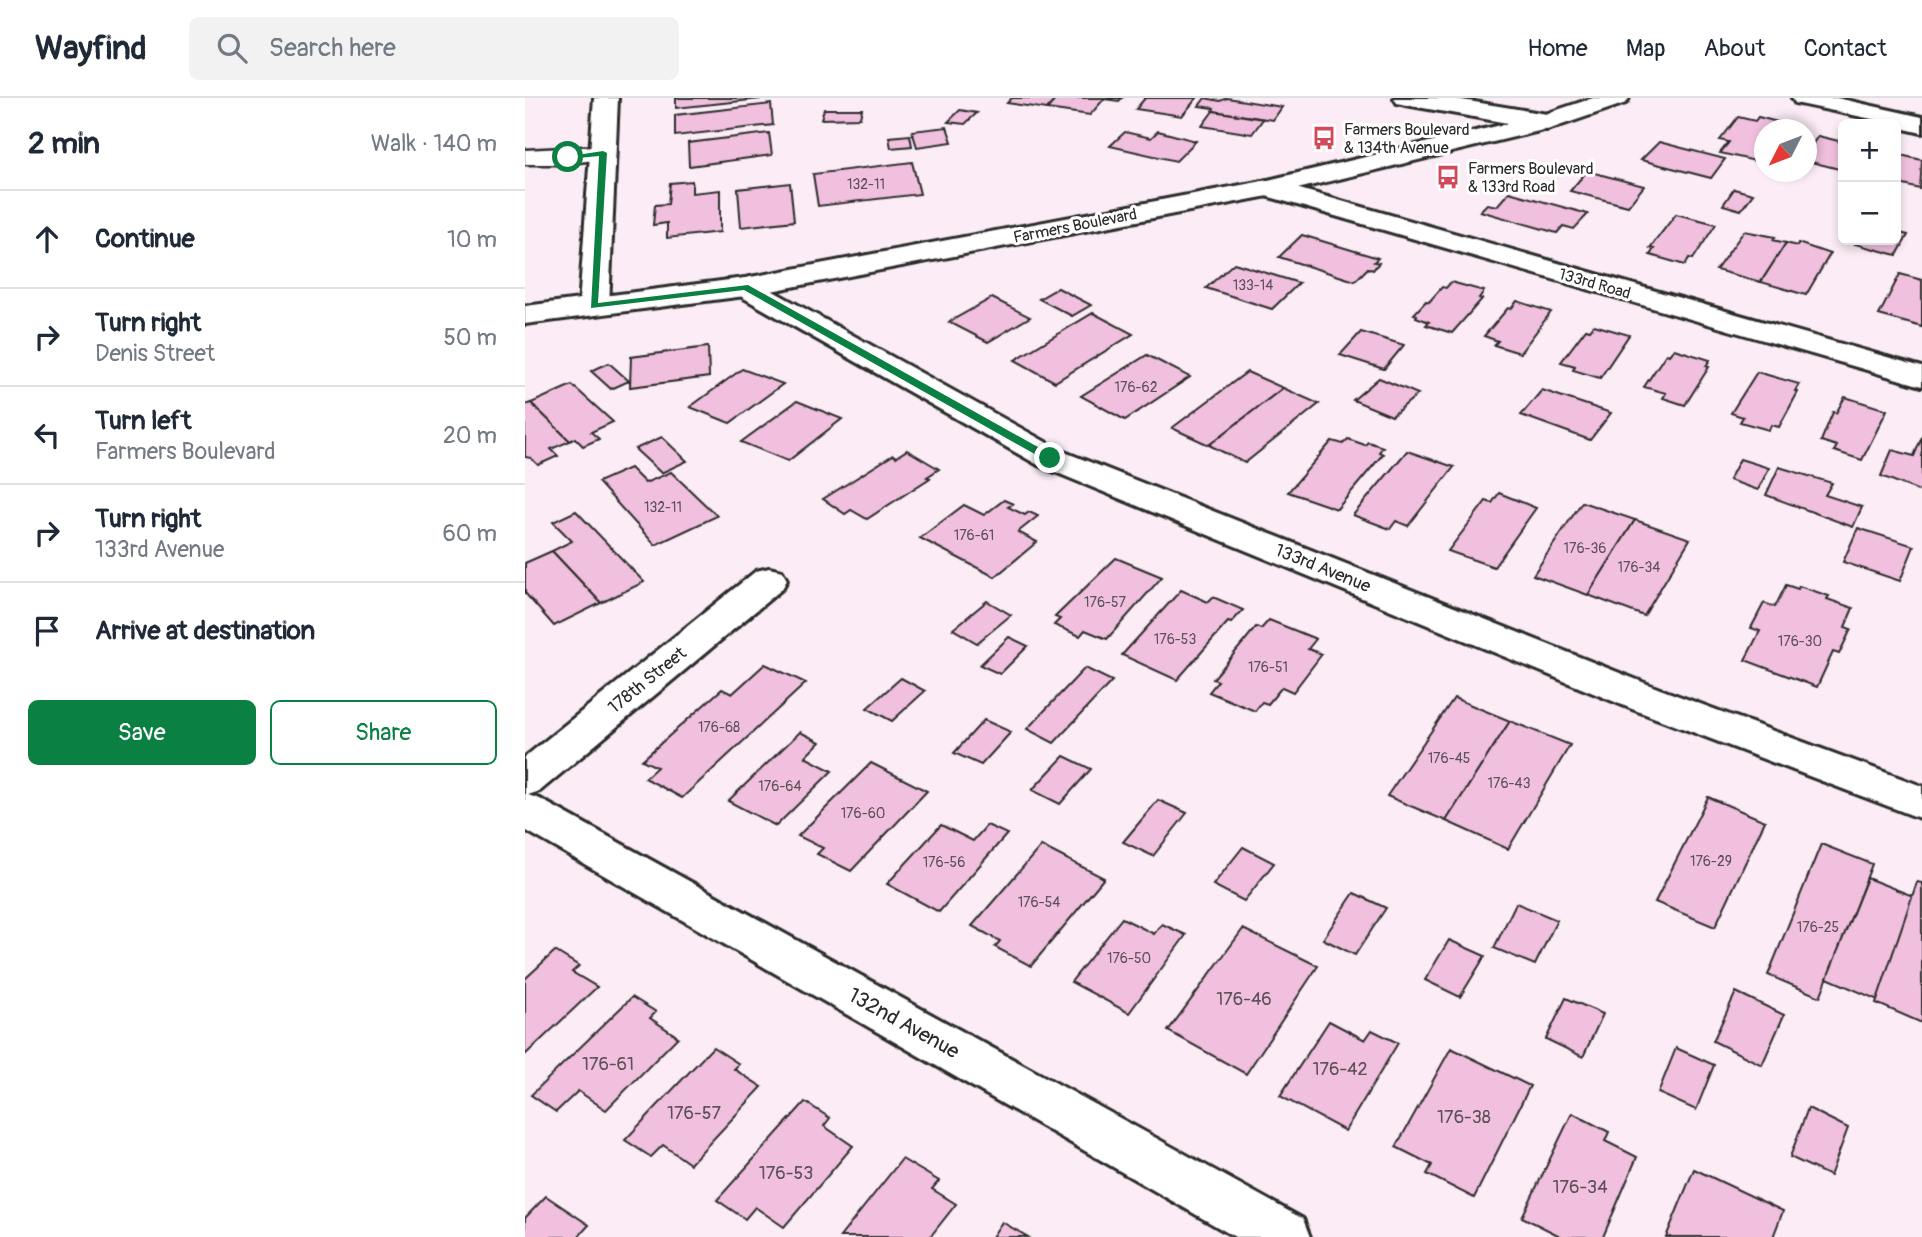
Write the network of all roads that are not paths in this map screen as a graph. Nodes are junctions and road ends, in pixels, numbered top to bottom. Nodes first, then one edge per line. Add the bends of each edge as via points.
1 (606, 98) edge
2 (1405, 98) edge
3 (1617, 98) edge
4 (1804, 98) edge
5 (1546, 122) junction
6 (1922, 125) edge
7 (603, 153) junction
8 (525, 157) edge
9 (1268, 188) junction
10 (745, 287) junction
11 (594, 306) junction
12 (525, 314) edge
13 (1922, 377) edge
14 (769, 580) dead end
15 (525, 780) edge
16 (1922, 803) edge
17 (525, 810) edge
18 (1284, 1237) edge

1 - 7 street
2 - 5 street
3 - 5 street, Farmers Boulevard
4 - 6 street
5 - 9 street, Farmers Boulevard
7 - 8 lane
7 - 11 street
9 - 10 street, Farmers Boulevard
9 - 13 street, 133rd Road
10 - 11 street, Farmers Boulevard
10 - 16 street, 133rd Avenue via 1050,458 1646,699
11 - 12 street, Farmers Boulevard
14 - 15 street, 178th Street
17 - 18 street, 132nd Avenue

